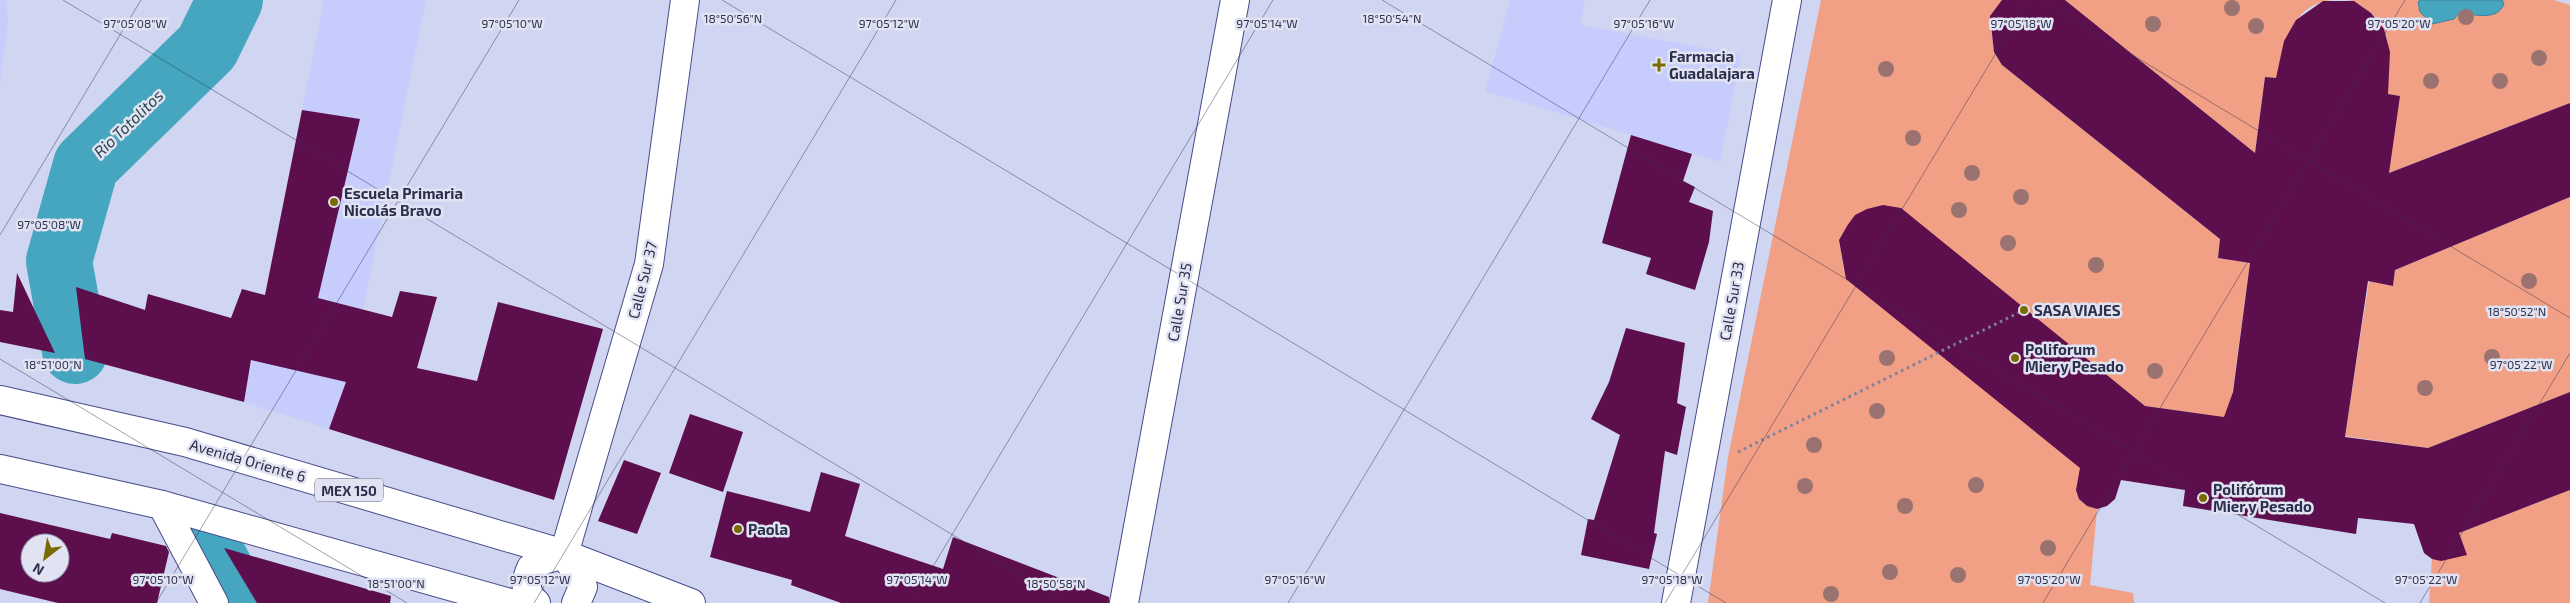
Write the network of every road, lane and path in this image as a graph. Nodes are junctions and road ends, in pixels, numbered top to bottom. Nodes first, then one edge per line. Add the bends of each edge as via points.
1 (685, 0) edge
2 (1235, 0) edge
3 (1787, 0) edge
4 (2024, 310) dead end
5 (0, 400) edge
6 (1737, 453) dead end
7 (0, 469) edge
8 (162, 505) junction
9 (564, 554) junction
10 (214, 603) edge
11 (510, 603) edge
12 (536, 603) edge
13 (576, 603) edge
14 (691, 603) edge
15 (1124, 603) edge
16 (1676, 603) edge

1 - 9 street, Calle Sur 37 via 648,264
2 - 15 street, Calle Sur 35
3 - 16 street, Calle Sur 33
4 - 6 path
5 - 9 street, Avenida Oriente 6 / MEX 150 via 184,442
7 - 8 street
8 - 10 street
8 - 11 street
9 - 12 street via 543,560 531,568 526,586
9 - 13 street via 583,587
9 - 14 street, Avenida Oriente 6 / MEX 150

